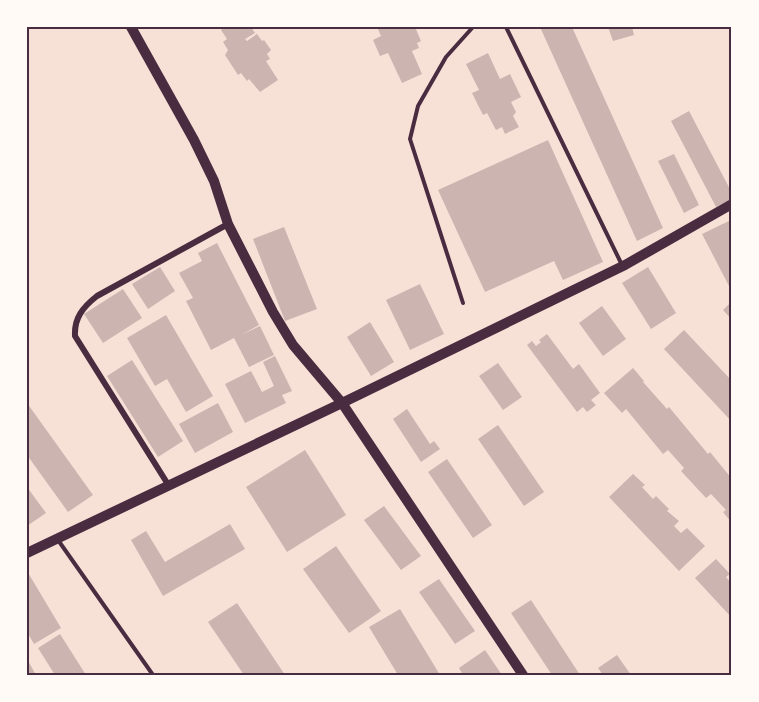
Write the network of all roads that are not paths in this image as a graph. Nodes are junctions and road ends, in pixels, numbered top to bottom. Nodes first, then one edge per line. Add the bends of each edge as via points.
1 (131, 27) edge
2 (473, 27) edge
3 (506, 27) edge
4 (732, 204) edge
5 (228, 224) junction
6 (622, 266) junction
7 (463, 303) dead end
8 (342, 403) junction
9 (169, 486) junction
10 (57, 539) junction
11 (27, 554) edge
12 (153, 675) edge
13 (523, 675) edge

1 - 5 street via 194,140 214,181
2 - 7 lane via 446,57 418,106 410,139
3 - 6 lane
4 - 6 street
5 - 8 street via 293,345
5 - 9 street via 97,296 85,306 75,324 75,336
6 - 8 street
8 - 9 street
8 - 13 street
9 - 10 street
10 - 11 street
10 - 12 lane

